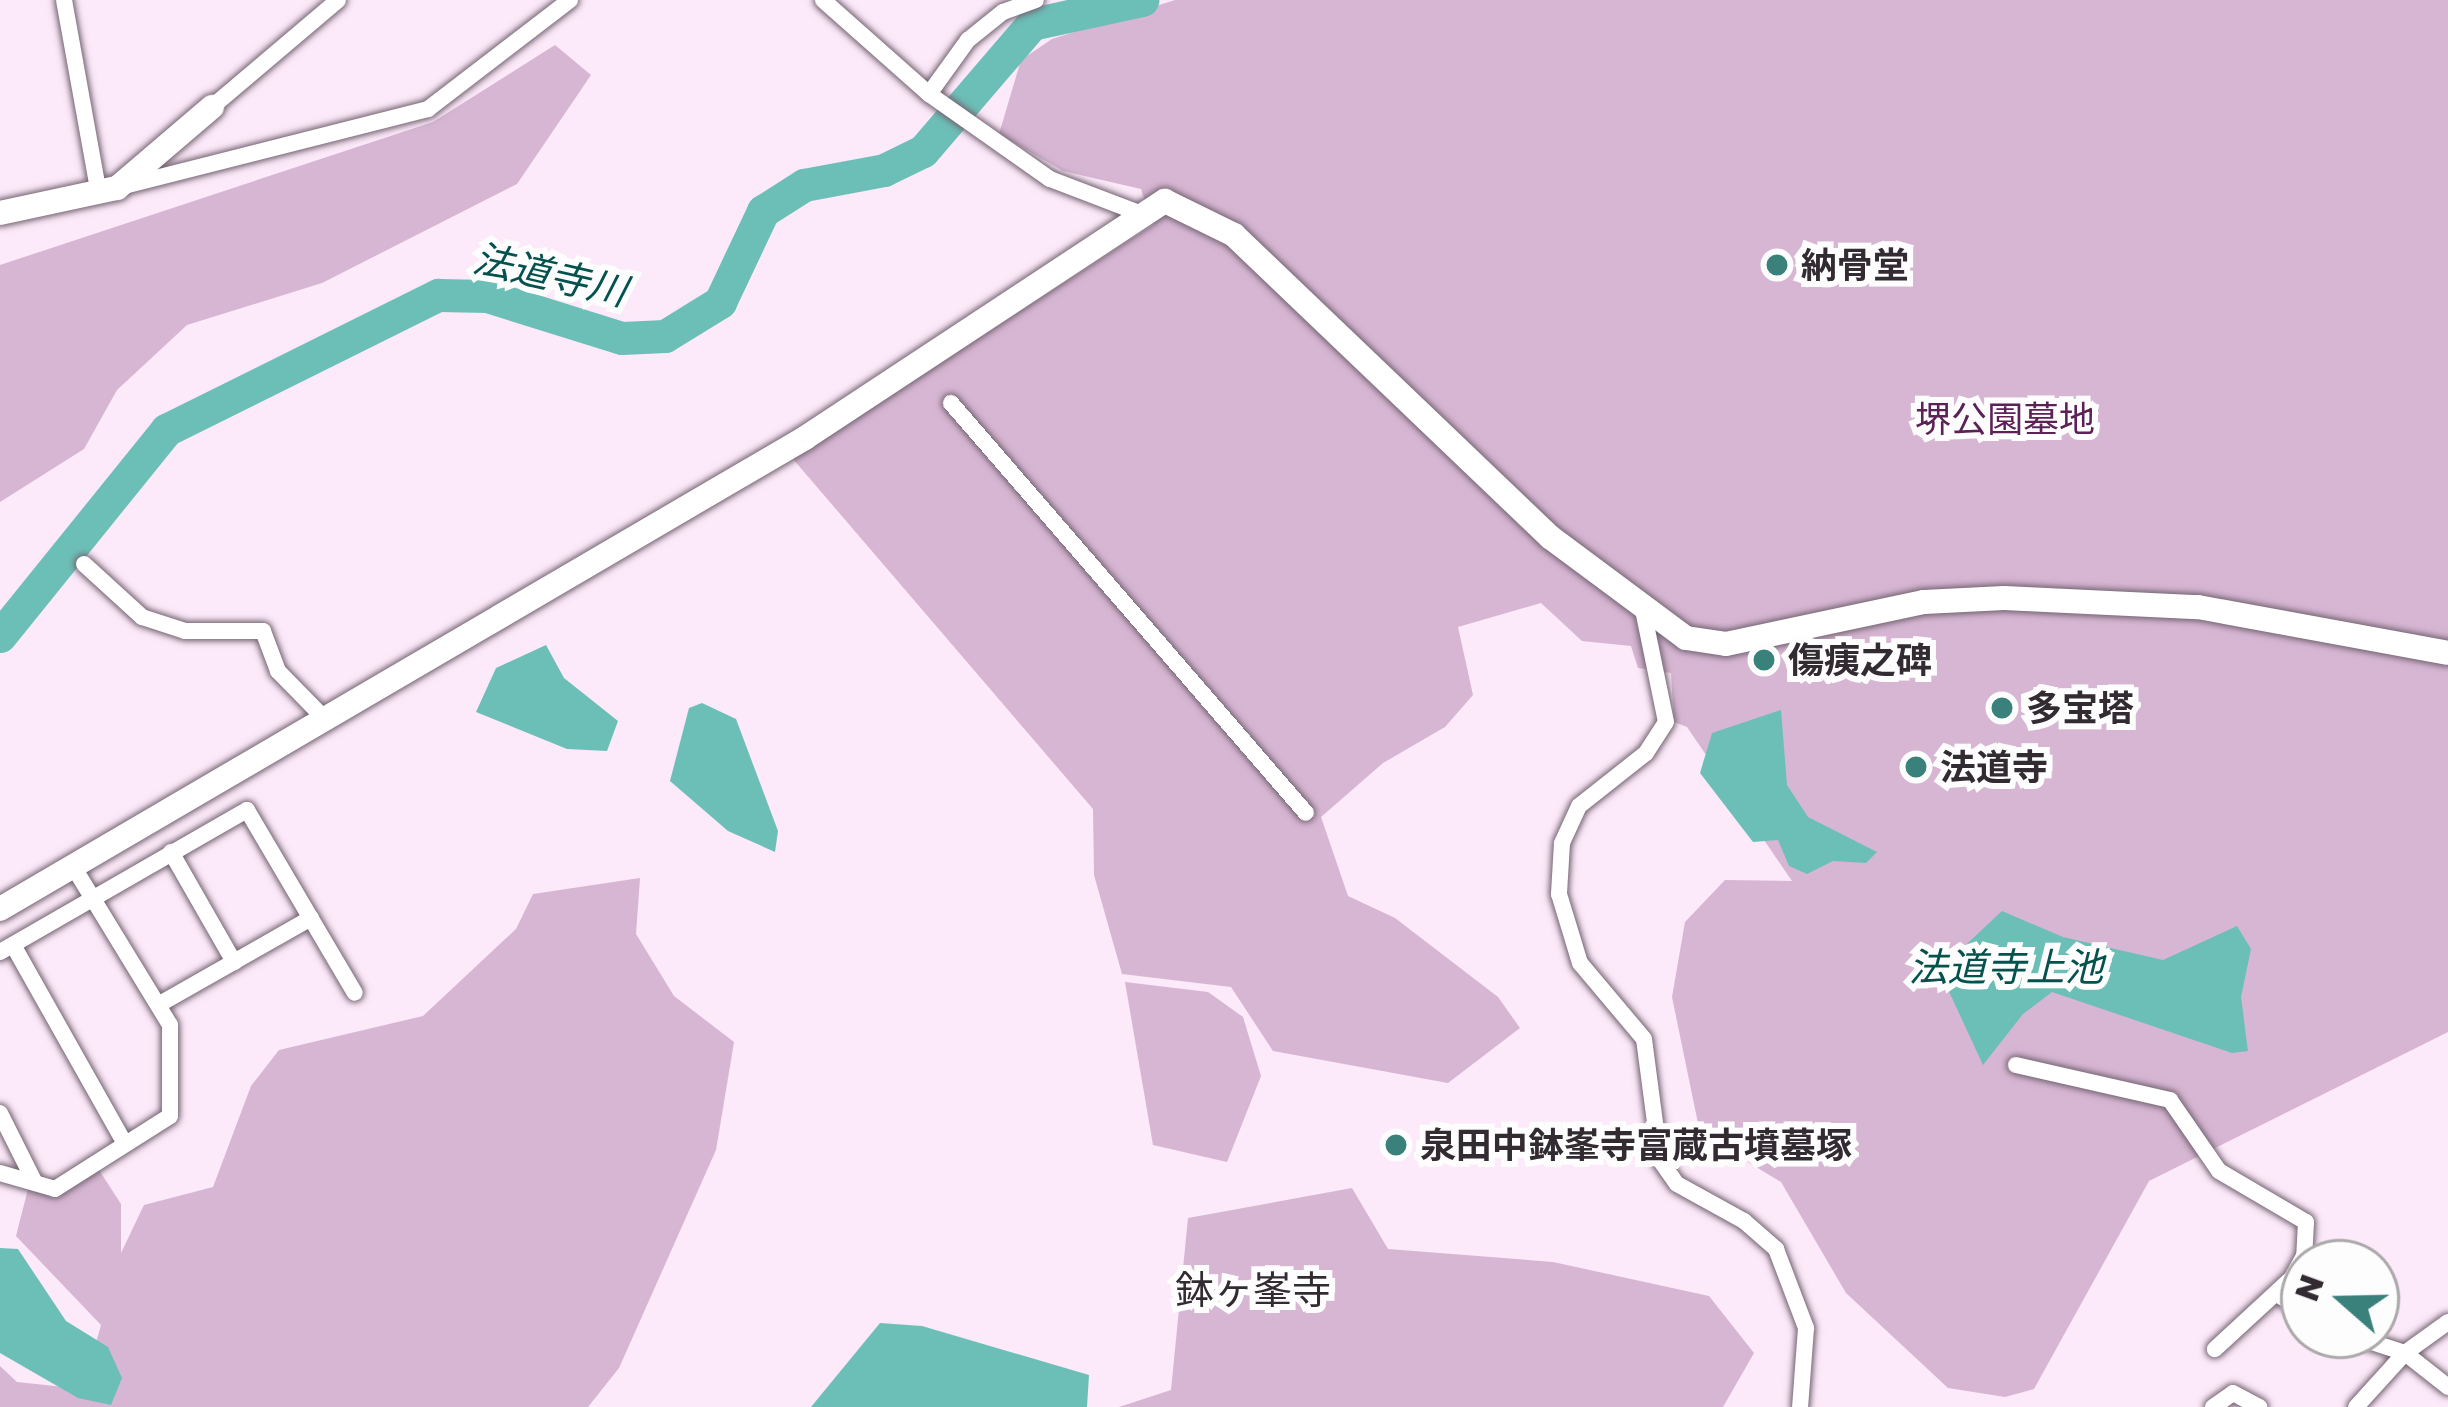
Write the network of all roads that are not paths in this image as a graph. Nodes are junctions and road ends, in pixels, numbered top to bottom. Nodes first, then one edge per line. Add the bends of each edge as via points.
1 (64, 0) edge
2 (338, 0) edge
3 (570, 0) edge
4 (823, 0) edge
5 (1036, 0) edge
6 (932, 96) junction
7 (212, 106) joint
8 (108, 192) junction
9 (0, 213) edge
10 (1139, 213) junction
11 (951, 403) dead end
12 (84, 564) dead end
13 (1642, 610) junction
14 (2448, 653) edge
15 (325, 719) junction
16 (1306, 813) dead end
17 (171, 852) junction
18 (73, 866) junction
19 (91, 896) junction
20 (0, 909) edge
21 (310, 918) junction
22 (6, 949) edge
23 (234, 962) junction
24 (355, 993) dead end
25 (158, 1006) junction
26 (2016, 1065) dead end
27 (0, 1114) edge
28 (125, 1144) junction
29 (0, 1173) edge
30 (35, 1183) junction
31 (2277, 1294) junction
32 (2280, 1296) edge
33 (2448, 1322) edge
34 (2216, 1349) dead end
35 (2400, 1351) edge
36 (2405, 1353) junction
37 (2448, 1387) edge
38 (1800, 1407) edge
39 (2213, 1407) edge
40 (2259, 1407) edge
41 (2356, 1407) edge

1 - 8 street
2 - 7 street
3 - 8 street via 428,109
4 - 6 street
5 - 6 street via 968,40
6 - 10 street via 1051,178
7 - 8 street
8 - 9 street
10 - 13 street via 1165,201 1234,235 1550,537
10 - 15 street via 805,438
11 - 16 street
12 - 15 street via 142,617 185,631 263,631 278,671
13 - 14 street via 1686,638 1726,644 1924,602 2198,607
13 - 38 street via 1666,722 1646,753 1579,806 1562,842 1559,895 1580,963 1644,1039 1660,1160 1677,1184 1776,1249 1806,1328
15 - 18 street
17 - 19 street
17 - 21 street via 247,810
17 - 23 street
18 - 19 street
18 - 20 street
19 - 22 street
19 - 25 street
21 - 23 street
21 - 24 street
22 - 28 street
23 - 25 street
25 - 28 street via 170,1025 170,1116
26 - 31 street via 2170,1100 2219,1171 2306,1222 2304,1256
27 - 30 street
28 - 30 street via 55,1189
29 - 30 street
31 - 32 street
31 - 34 street
33 - 36 street
35 - 36 street
36 - 37 street
36 - 41 street
39 - 40 street via 2233,1393

